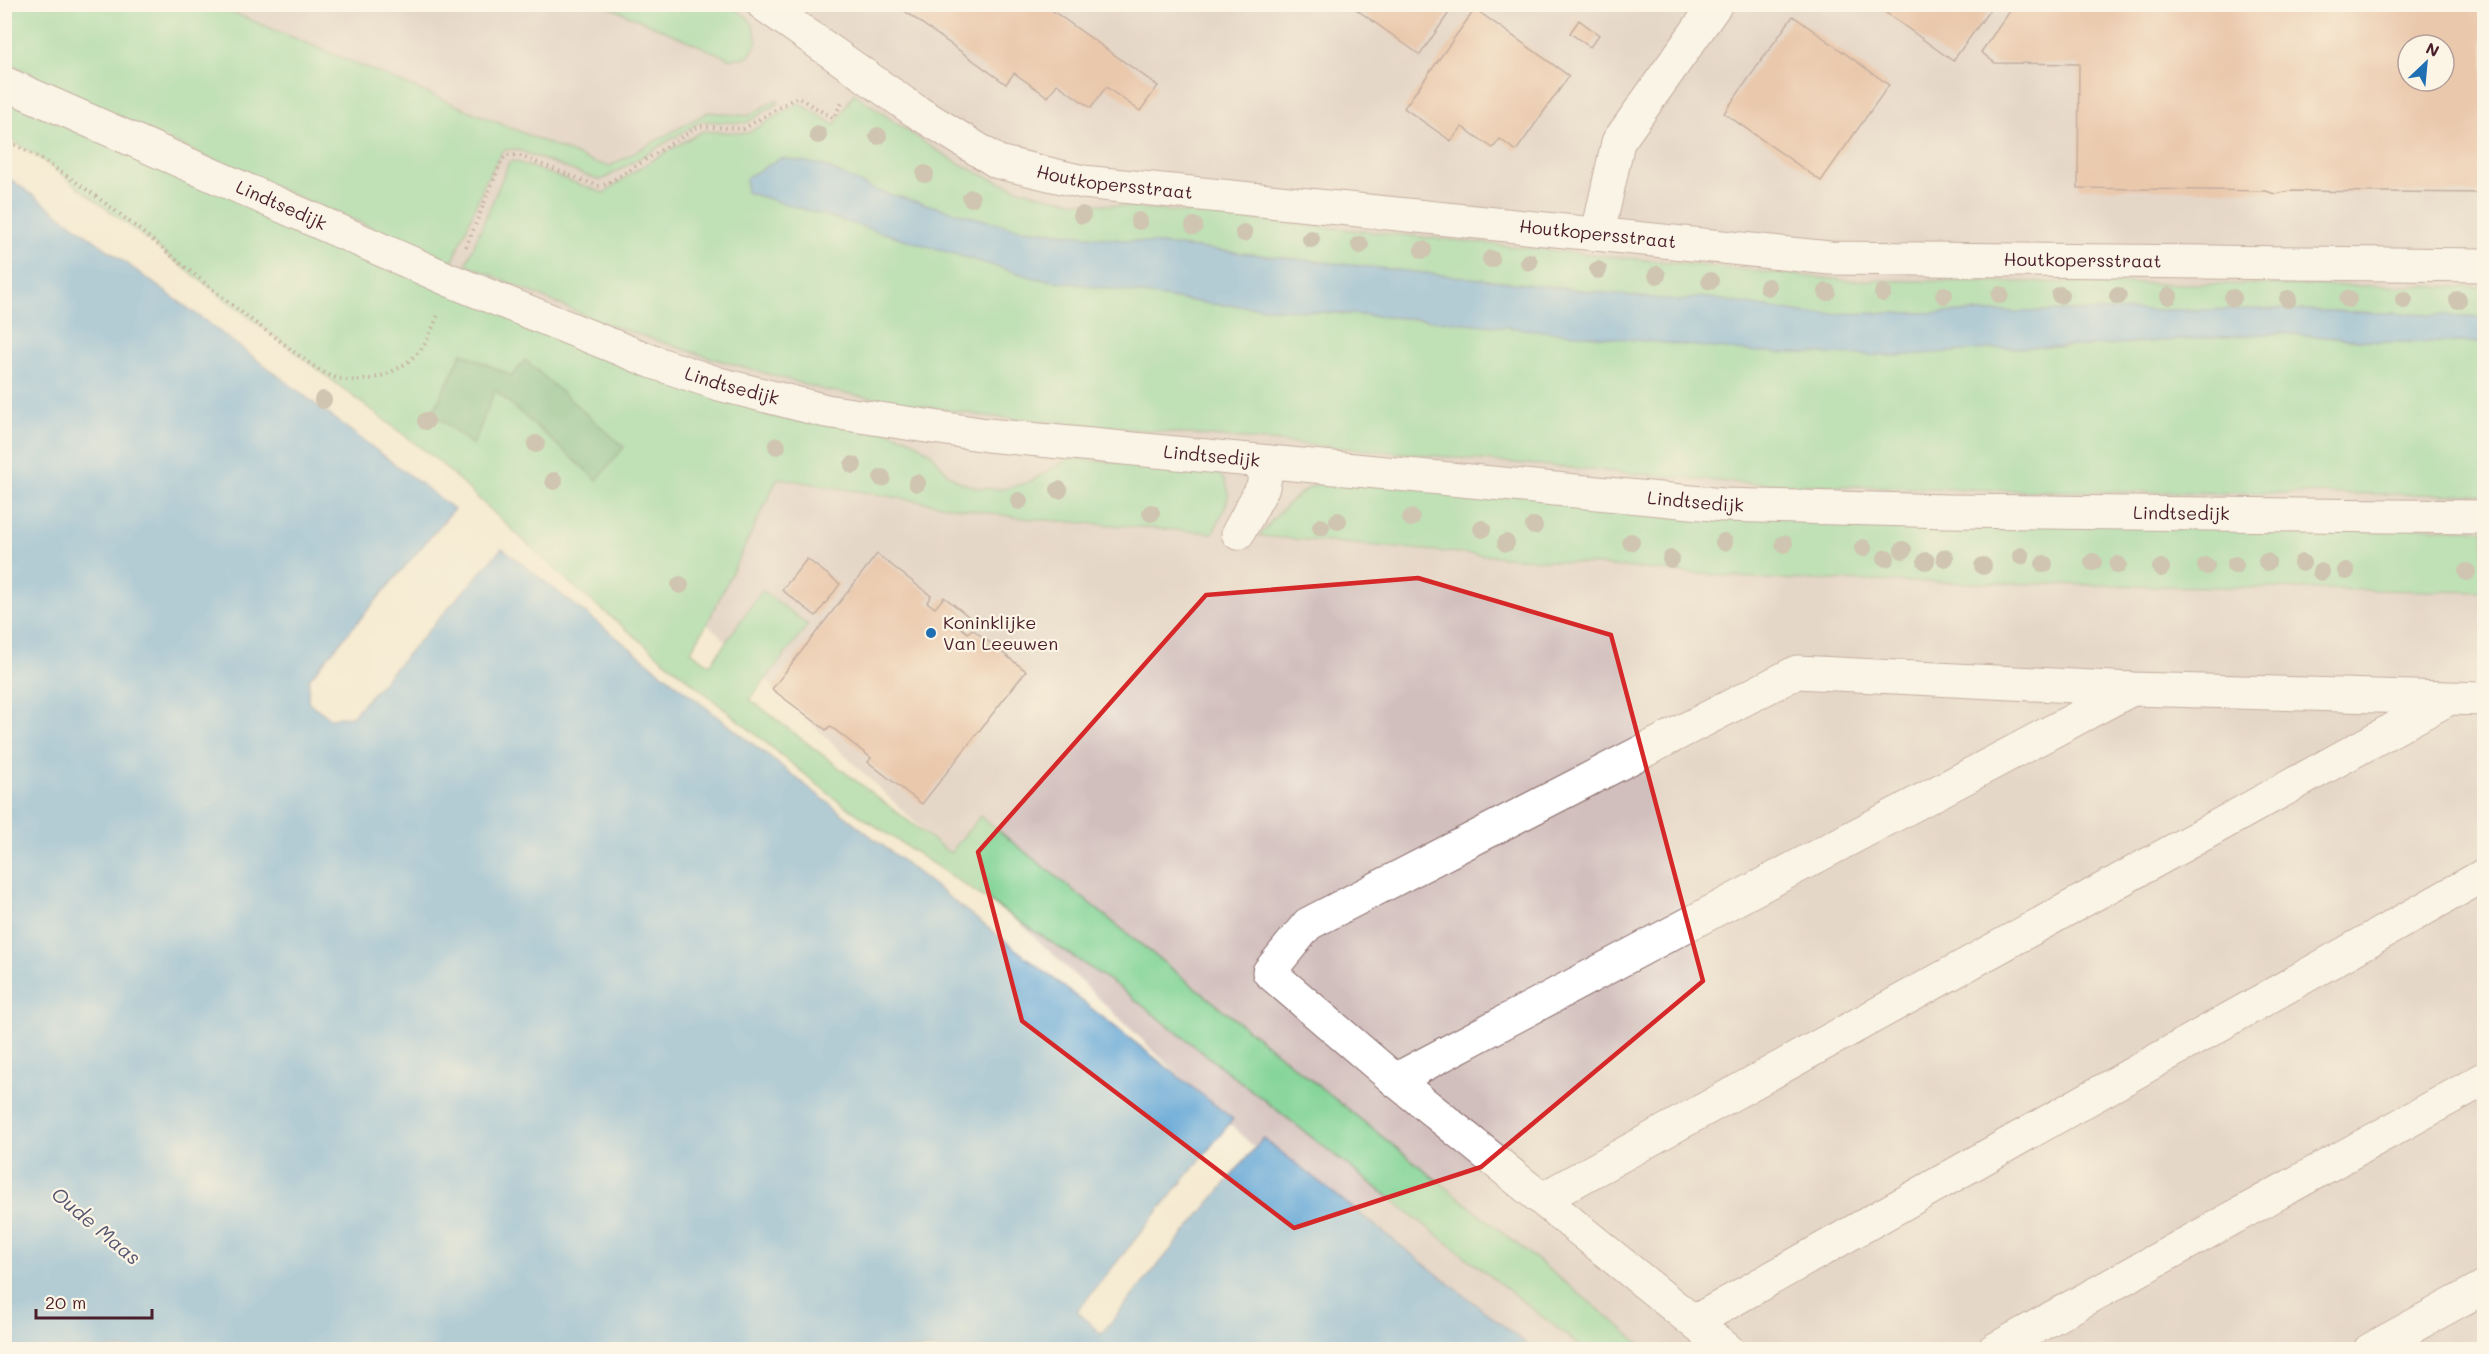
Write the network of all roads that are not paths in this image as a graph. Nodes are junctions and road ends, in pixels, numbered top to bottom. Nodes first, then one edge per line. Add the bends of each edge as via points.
1 (763, 4) edge
2 (1716, 4) edge
3 (797, 14) edge
4 (4, 83) edge
5 (1598, 233) junction
6 (2484, 265) edge
7 (1268, 462) junction
8 (2484, 517) edge
9 (1238, 533) dead end
10 (2132, 688) junction
11 (2448, 699) junction
12 (2484, 699) edge
13 (2484, 875) edge
14 (2484, 1079) edge
15 (1395, 1080) junction
16 (1544, 1198) junction
17 (2484, 1287) edge
18 (1694, 1322) junction
19 (1728, 1350) edge
20 (1994, 1350) edge
21 (2370, 1350) edge

1 - 3 street, Houtkopersstraat
2 - 5 street via 1618,142
3 - 5 street, Houtkopersstraat via 860,72 998,162 1083,182
4 - 7 street, Lindtsedijk via 452,281 653,362 719,384 814,408 987,435
5 - 6 street, Houtkopersstraat via 1830,258
7 - 8 street, Lindtsedijk via 1723,505
7 - 9 street via 1263,487
10 - 11 street
10 - 15 street
10 - 15 street via 1797,672 1308,924 1269,972
11 - 12 street
11 - 16 street
13 - 18 street
14 - 20 street
15 - 16 street
16 - 18 street
17 - 21 street
18 - 19 street

